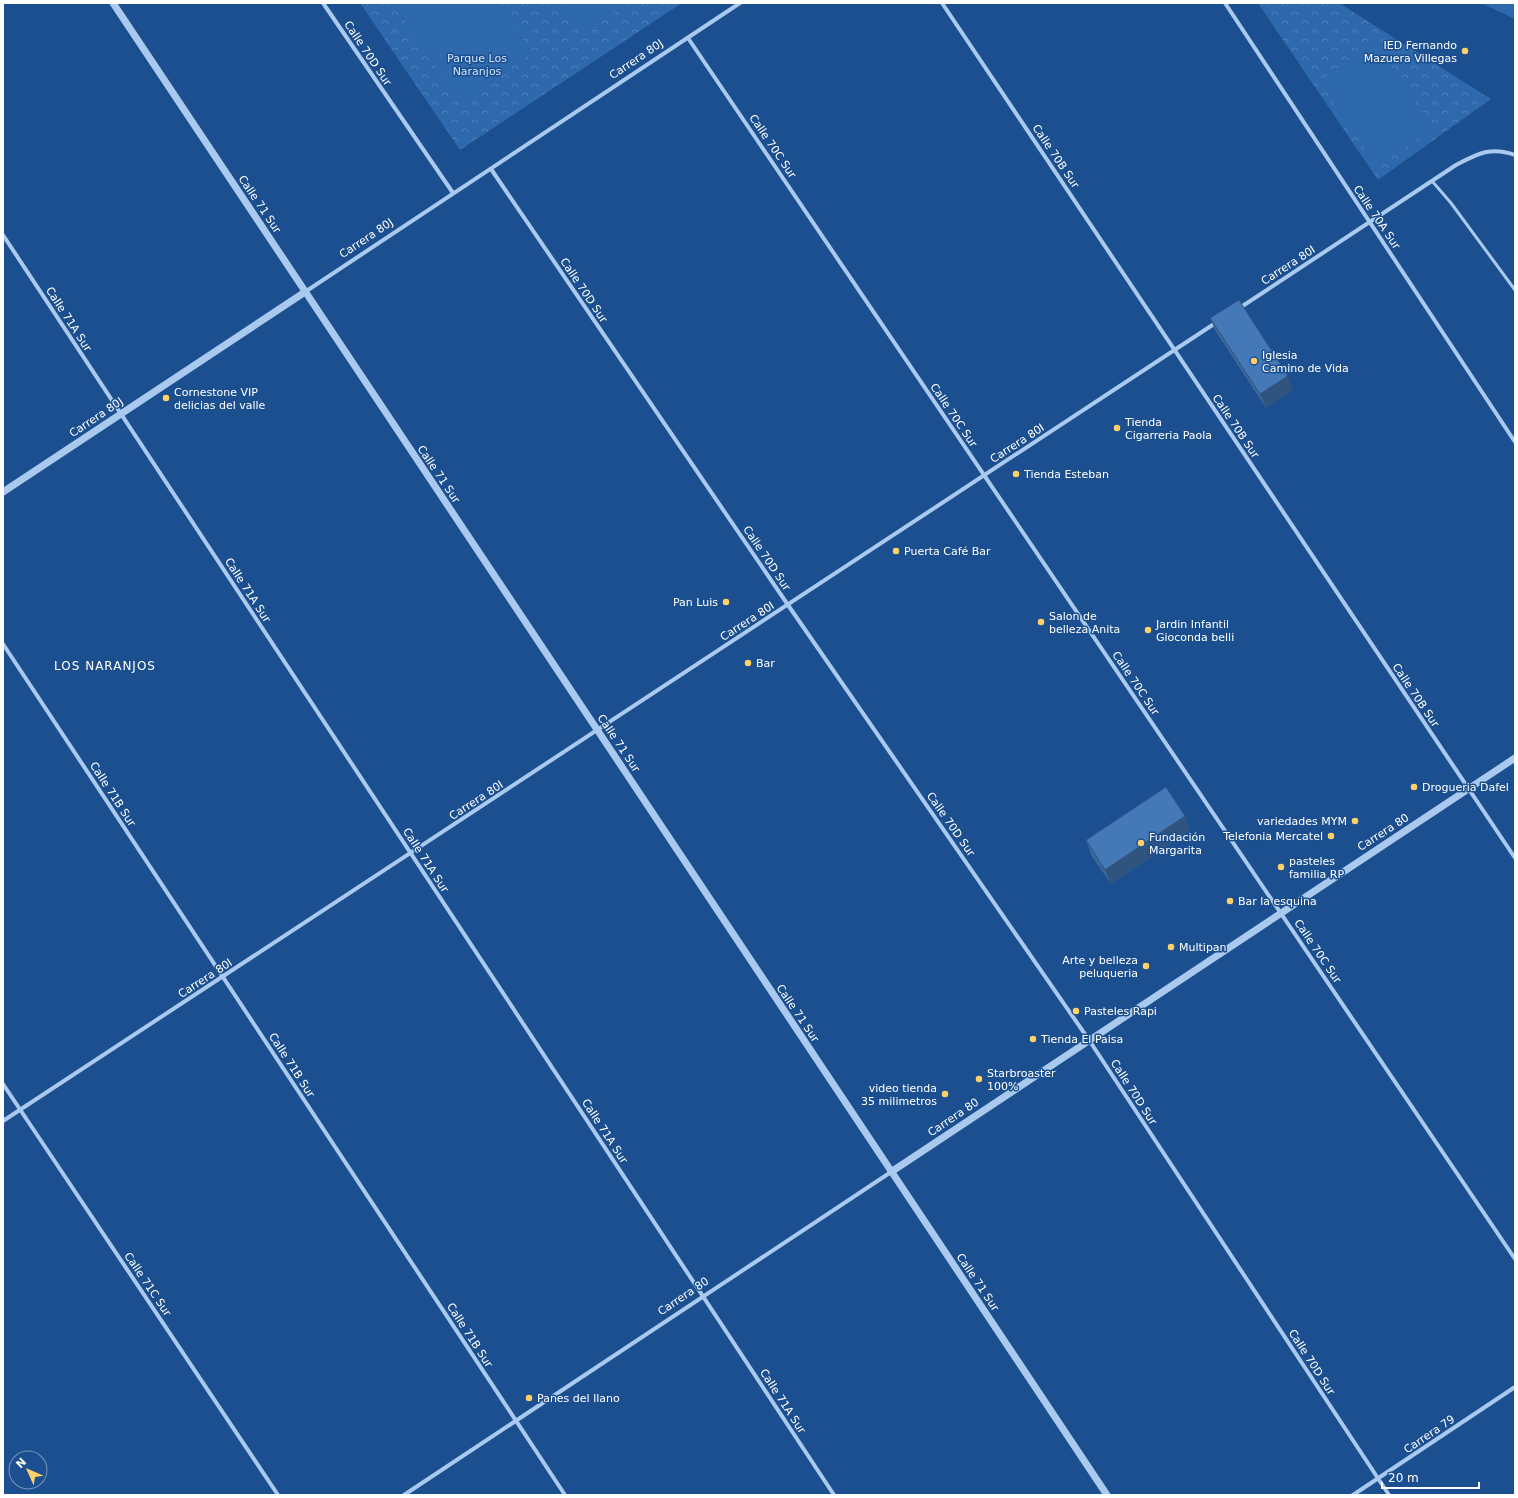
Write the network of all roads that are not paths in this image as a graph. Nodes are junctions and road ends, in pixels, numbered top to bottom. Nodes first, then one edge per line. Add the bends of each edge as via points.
1 (113, 3) edge
2 (323, 3) edge
3 (740, 3) edge
4 (942, 3) edge
5 (1225, 3) edge
6 (688, 38) junction
7 (1515, 155) edge
8 (491, 169) junction
9 (1432, 181) junction
10 (453, 193) junction
11 (1370, 222) junction
12 (3, 235) edge
13 (1515, 290) edge
14 (305, 292) junction
15 (1233, 312) edge
16 (1220, 320) edge
17 (1175, 350) junction
18 (121, 414) junction
19 (1515, 442) edge
20 (984, 476) junction
21 (3, 492) edge
22 (788, 605) junction
23 (3, 644) edge
24 (597, 731) junction
25 (1515, 758) edge
26 (1469, 789) junction
27 (411, 853) junction
28 (1515, 858) edge
29 (1281, 913) junction
30 (223, 977) junction
31 (1089, 1040) junction
32 (3, 1084) edge
33 (21, 1110) junction
34 (3, 1121) edge
35 (891, 1172) junction
36 (1515, 1259) edge
37 (703, 1296) junction
38 (1515, 1387) edge
39 (516, 1421) junction
40 (1378, 1478) junction
41 (278, 1495) edge
42 (404, 1495) edge
43 (565, 1495) edge
44 (834, 1495) edge
45 (1107, 1495) edge
46 (1352, 1495) edge
47 (1389, 1495) edge

1 - 14 street, Calle 71 Sur
2 - 10 street, Calle 70D Sur
3 - 6 street, Carrera 80J
4 - 17 street, Calle 70B Sur
5 - 11 street, Calle 70A Sur
6 - 8 street, Carrera 80J
6 - 20 street, Calle 70C Sur
7 - 9 street, Carrera 80I via 1505,151 1481,152
8 - 10 street, Carrera 80J
8 - 22 street, Calle 70D Sur
9 - 11 street, Carrera 80I
9 - 13 lane
10 - 14 street, Carrera 80J
11 - 15 street, Carrera 80I
11 - 19 street, Calle 70A Sur
12 - 18 street, Calle 71A Sur
14 - 18 street, Carrera 80J
14 - 24 street, Calle 71 Sur
16 - 17 street, Carrera 80I
17 - 20 street, Carrera 80I
17 - 26 street, Calle 70B Sur
18 - 21 street, Carrera 80J
18 - 27 street, Calle 71A Sur
20 - 22 street, Carrera 80I
20 - 29 street, Calle 70C Sur
22 - 24 street, Carrera 80I
22 - 31 street, Calle 70D Sur
23 - 30 street, Calle 71B Sur
24 - 27 street, Carrera 80I
24 - 35 street, Calle 71 Sur
25 - 26 street, Carrera 80
26 - 28 street, Calle 70B Sur
26 - 29 street, Carrera 80
27 - 30 street, Carrera 80I
27 - 37 street, Calle 71A Sur
29 - 31 street, Carrera 80
29 - 36 street, Calle 70C Sur
30 - 33 street, Carrera 80I
30 - 39 street, Calle 71B Sur
31 - 35 street, Carrera 80
31 - 40 street, Calle 70D Sur
32 - 33 street, Calle 71C Sur
33 - 34 street, Carrera 80I
33 - 41 street, Calle 71C Sur
35 - 37 street, Carrera 80
35 - 45 street, Calle 71 Sur
37 - 39 street, Carrera 80
37 - 44 street, Calle 71A Sur
38 - 40 street, Carrera 79
39 - 42 street, Carrera 80
39 - 43 street, Calle 71B Sur
40 - 46 street, Carrera 79
40 - 47 street, Calle 70D Sur

